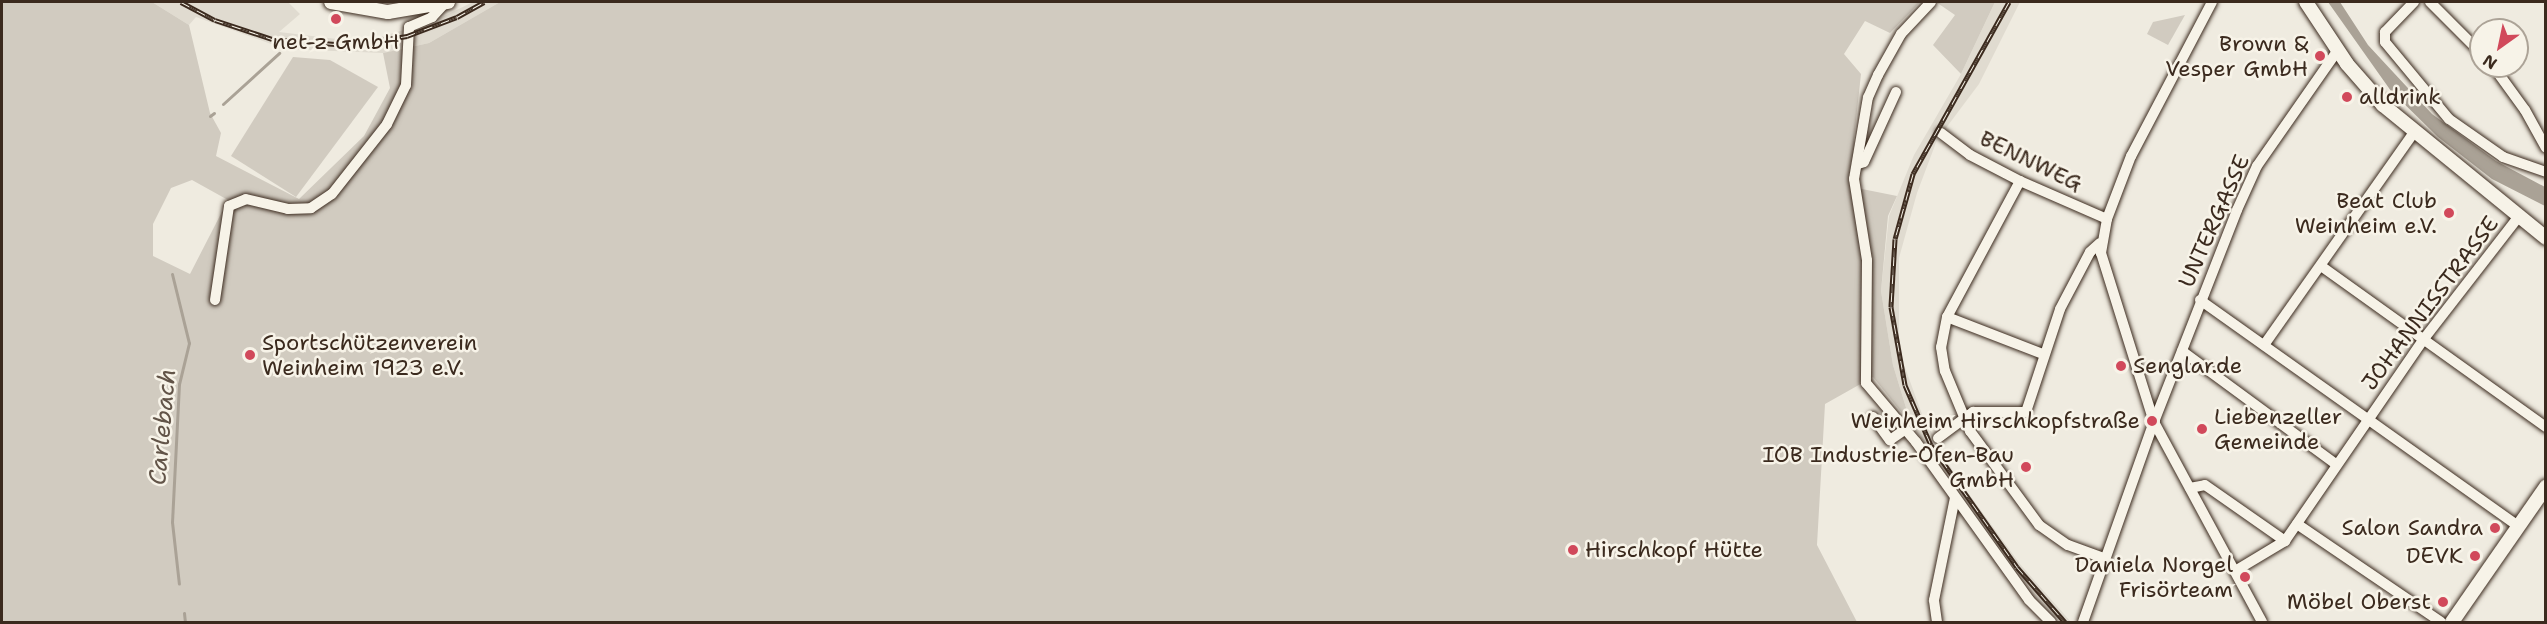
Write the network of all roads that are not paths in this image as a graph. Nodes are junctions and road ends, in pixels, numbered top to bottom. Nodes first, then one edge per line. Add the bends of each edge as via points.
1 (333, 2) edge
2 (447, 2) edge
3 (1930, 2) edge
4 (2212, 2) edge
5 (2306, 2) edge
6 (2414, 2) edge
7 (2430, 2) edge
8 (2469, 41) edge
9 (2338, 50) junction
10 (2502, 78) edge
11 (1896, 93) dead end
12 (2415, 132) junction
13 (1941, 133) dead end
14 (2546, 148) edge
15 (1857, 165) junction
16 (2546, 172) edge
17 (2020, 181) junction
18 (2107, 219) junction
19 (2517, 219) junction
20 (2546, 238) edge
21 (2100, 243) junction
22 (2321, 266) junction
23 (215, 300) dead end
24 (2200, 300) junction
25 (1947, 317) junction
26 (2423, 340) junction
27 (2264, 345) junction
28 (2182, 351) junction
29 (2043, 354) junction
30 (1873, 417) dead end
31 (1964, 419) junction
32 (2369, 419) junction
33 (2154, 422) junction
34 (2546, 427) edge
35 (1906, 429) junction
36 (1938, 438) dead end
37 (2337, 465) junction
38 (2546, 487) edge
39 (2190, 488) junction
40 (1955, 498) junction
41 (2297, 524) junction
42 (2518, 526) junction
43 (2285, 541) junction
44 (2106, 559) junction
45 (2235, 571) junction
46 (1937, 622) edge
47 (2051, 622) edge
48 (2083, 622) edge
49 (2262, 622) edge
50 (2441, 622) edge
51 (2452, 622) edge

1 - 2 main road via 388,12
2 - 23 street via 432,16 409,27 406,85 387,124 332,194 311,208 288,209 246,199 229,206
3 - 15 street via 1887,54 1868,97
4 - 18 street via 2131,156
5 - 9 main road
6 - 16 street via 2383,36 2449,119 2503,157
7 - 8 street
9 - 12 main road via 2365,86
9 - 24 street, UNTERGASSE via 2257,166
10 - 14 street
11 - 15 street via 1864,162
12 - 19 main road
12 - 22 street
13 - 17 street, BENNWEG via 1970,155
15 - 35 street via 1854,179 1868,272 1866,383
17 - 18 street, BENNWEG
17 - 25 street via 1998,229
18 - 21 street
19 - 20 main road
19 - 26 street, JOHANNISSTRASSE
21 - 29 street via 2090,252 2065,300
21 - 33 street
22 - 26 street
22 - 27 street
24 - 27 street
24 - 28 street, UNTERGASSE
25 - 29 street
25 - 31 street via 1941,347 1945,371
26 - 32 street, JOHANNISSTRASSE
26 - 34 street
27 - 32 street
28 - 33 street, UNTERGASSE
28 - 37 street
29 - 31 street via 2026,412 1973,412
30 - 35 street via 1890,440
31 - 36 street
31 - 44 street via 2039,525 2068,545
32 - 37 street, JOHANNISSTRASSE
32 - 42 street
33 - 39 street
33 - 44 street, UNTERGASSE
35 - 40 street
37 - 41 street, JOHANNISSTRASSE
38 - 42 main road
39 - 43 street via 2205,485
39 - 45 street
40 - 46 street via 1934,600
40 - 47 street via 2029,600
41 - 43 street, JOHANNISSTRASSE
41 - 50 street
42 - 51 main road
43 - 45 street, JOHANNISSTRASSE
44 - 48 street, UNTERGASSE
45 - 49 street

